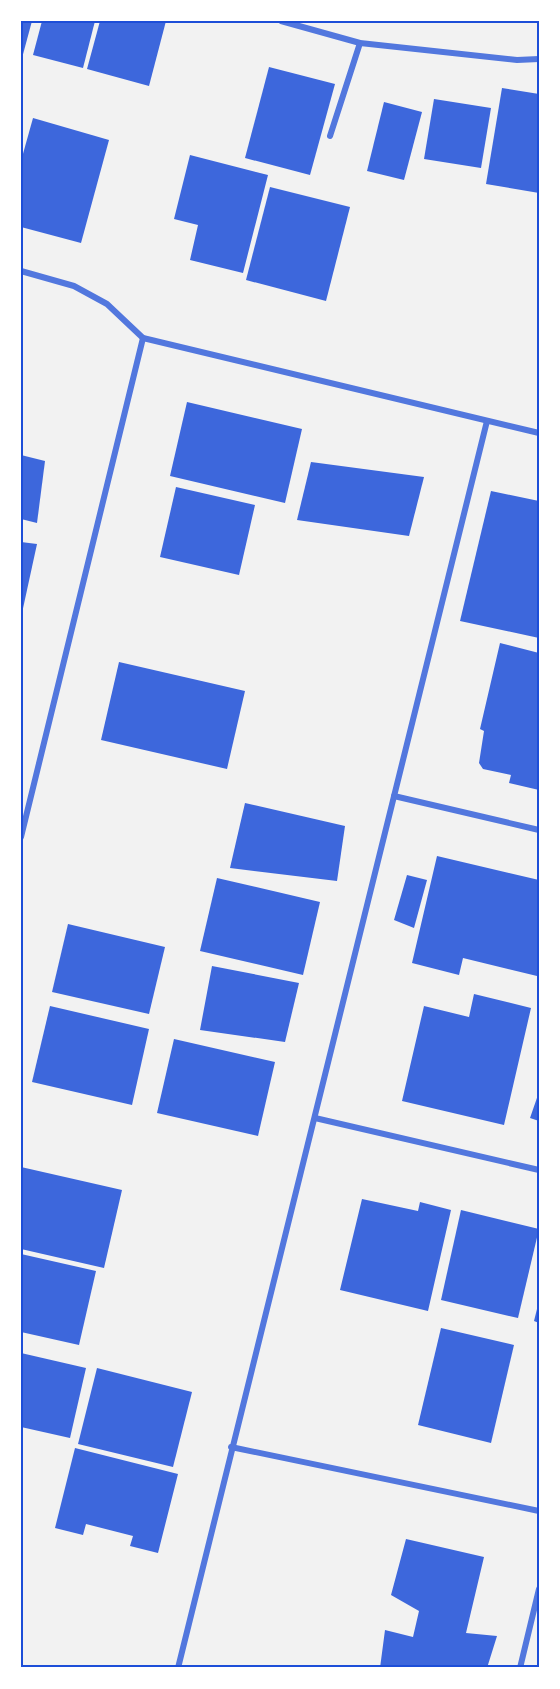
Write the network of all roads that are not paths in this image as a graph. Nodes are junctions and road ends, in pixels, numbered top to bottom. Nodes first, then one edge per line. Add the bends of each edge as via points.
1 (281, 21) edge
2 (360, 43) junction
3 (539, 59) edge
4 (330, 136) dead end
5 (21, 272) edge
6 (143, 338) junction
7 (487, 421) junction
8 (539, 433) edge
9 (394, 796) junction
10 (539, 830) edge
11 (21, 837) edge
12 (315, 1118) junction
13 (539, 1170) edge
14 (231, 1447) junction
15 (539, 1511) edge
16 (539, 1589) edge
17 (178, 1668) edge
18 (519, 1668) edge

1 - 2 street
2 - 3 street
2 - 4 street
5 - 6 street via 74,286 107,304
6 - 7 street
6 - 11 street
7 - 8 street
7 - 9 street
9 - 10 street
9 - 12 street
12 - 13 street
12 - 14 street
14 - 15 street
14 - 17 street
16 - 18 street

